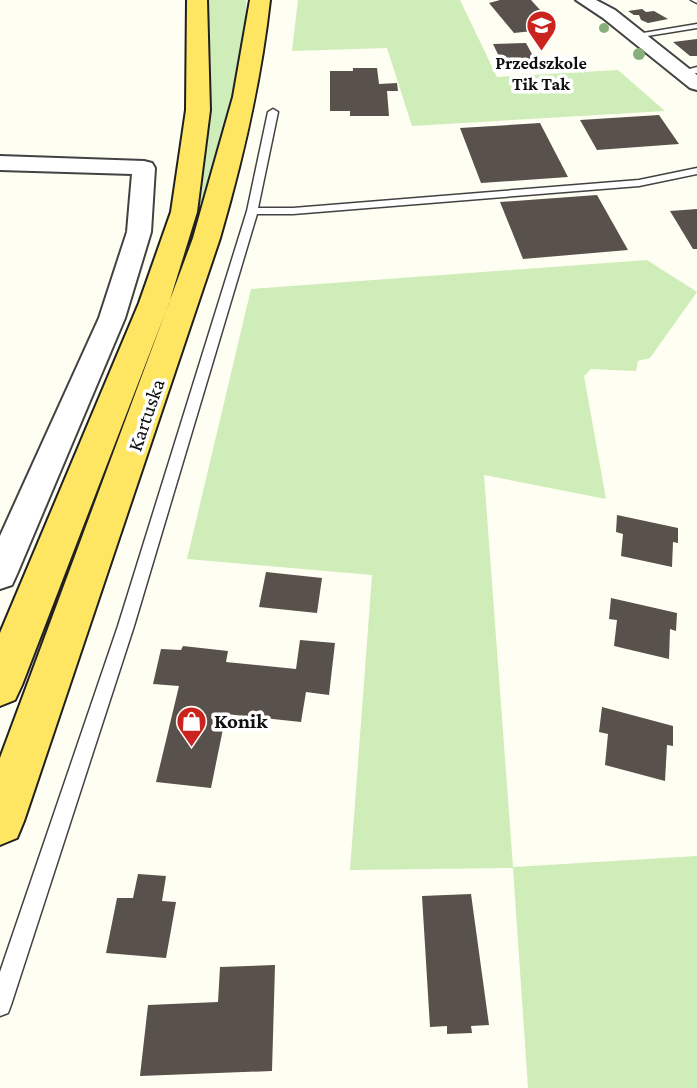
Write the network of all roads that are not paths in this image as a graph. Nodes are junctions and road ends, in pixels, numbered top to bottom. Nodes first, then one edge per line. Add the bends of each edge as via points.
1 (197, 0) edge
2 (260, 0) edge
3 (587, 1) edge
4 (697, 26) edge
5 (635, 35) junction
6 (689, 71) edge
7 (697, 84) edge
8 (272, 111) dead end
9 (0, 163) edge
10 (697, 170) edge
11 (252, 211) junction
12 (0, 574) edge
13 (0, 685) edge
14 (0, 821) edge
15 (0, 1005) edge

1 - 13 main road, Kartuska via 198,110 184,212 154,303
2 - 14 main road, Kartuska via 246,92 219,202
3 - 5 street
4 - 5 lane
5 - 6 street
6 - 7 street
8 - 11 lane
9 - 12 street via 144,168 139,232 126,279
10 - 11 lane via 639,183
11 - 15 lane via 126,626

